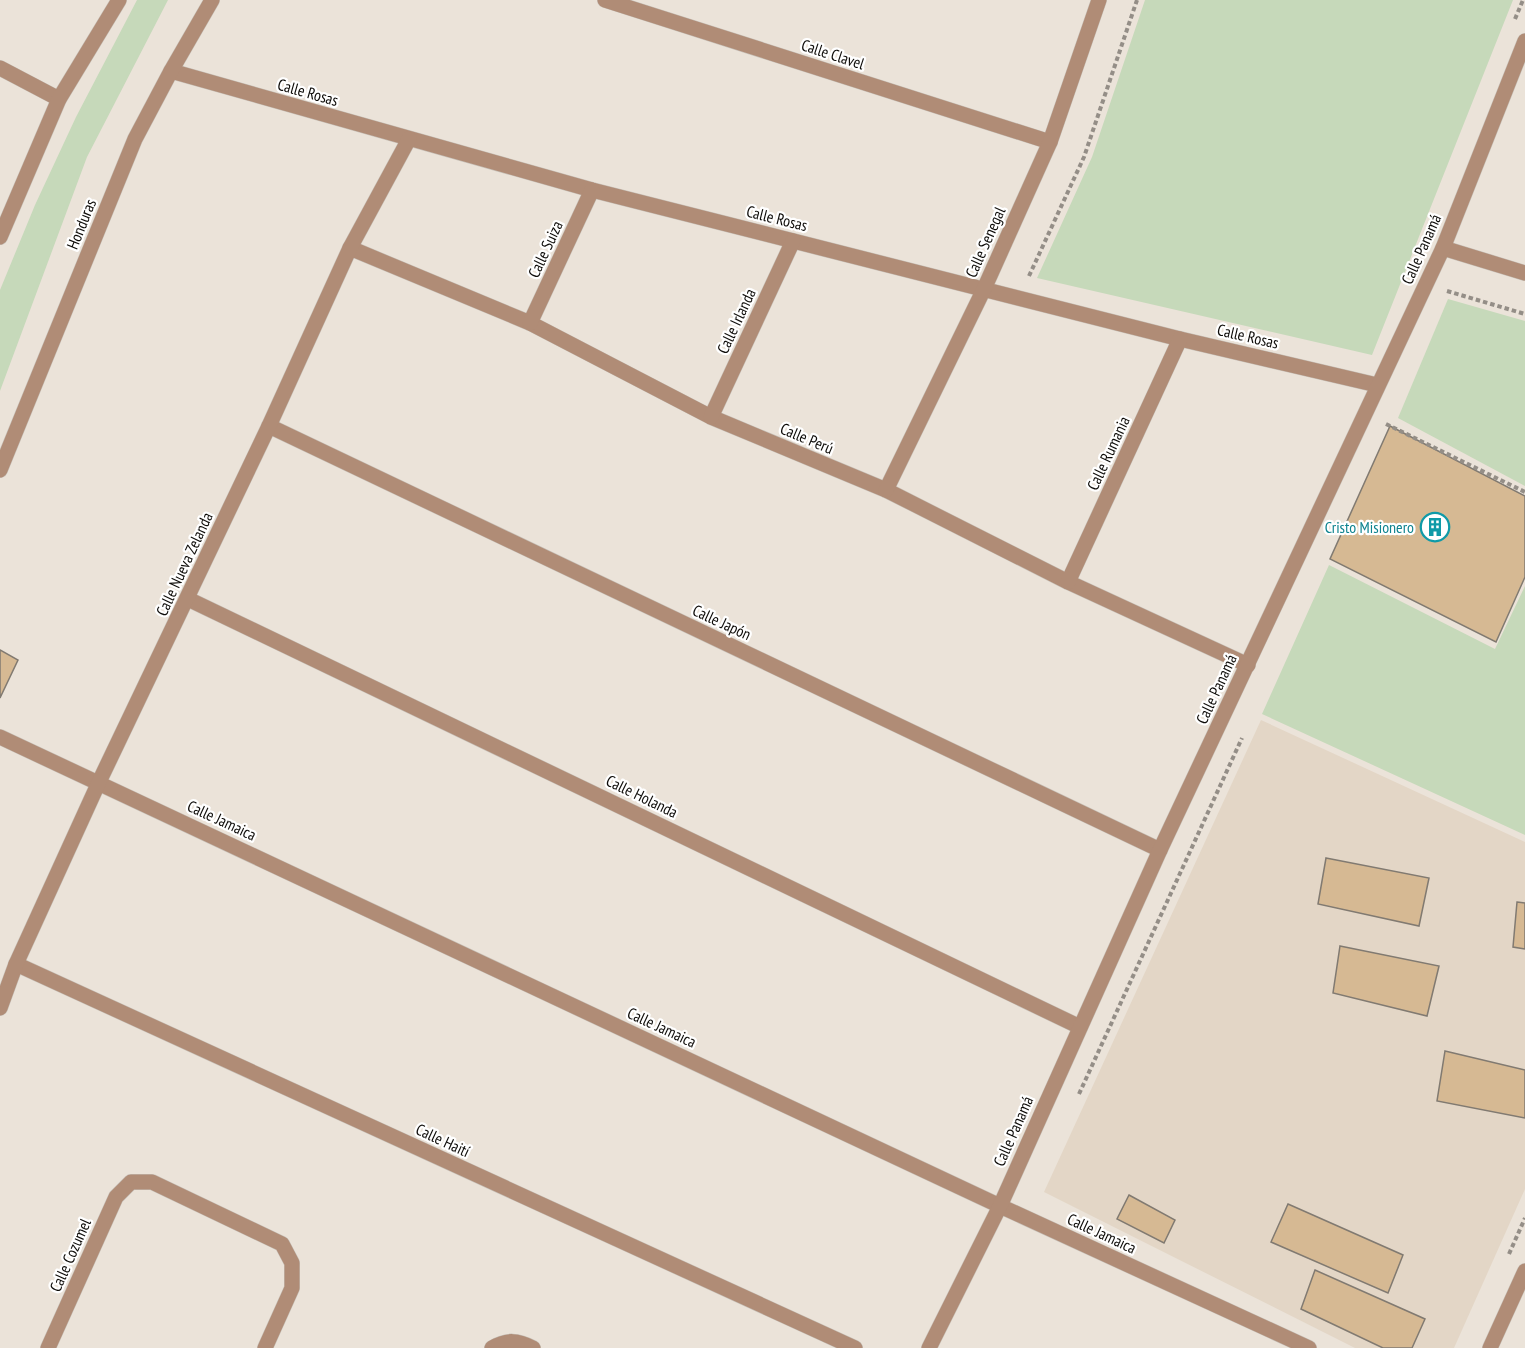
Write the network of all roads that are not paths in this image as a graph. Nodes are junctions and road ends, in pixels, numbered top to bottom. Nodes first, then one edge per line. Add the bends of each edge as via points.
1 (119, 0) edge
2 (212, 0) edge
3 (605, 0) edge
4 (1099, 0) edge
5 (1525, 41) edge
6 (1520, 67) edge
7 (0, 68) edge
8 (171, 71) junction
9 (59, 99) junction
10 (408, 140) junction
11 (1050, 142) junction
12 (592, 190) junction
13 (0, 237) edge
14 (793, 241) junction
15 (350, 248) junction
16 (1443, 248) junction
17 (1525, 273) edge
18 (984, 289) junction
19 (530, 323) junction
20 (1180, 339) junction
21 (1377, 385) junction
22 (711, 417) junction
23 (269, 426) junction
24 (0, 470) edge
25 (886, 490) junction
26 (1068, 582) junction
27 (188, 598) junction
28 (1248, 665) junction
29 (0, 737) edge
30 (99, 782) junction
31 (1160, 850) junction
32 (16, 964) junction
33 (0, 1008) edge
34 (1080, 1027) junction
35 (999, 1206) junction
36 (1525, 1270) edge
37 (48, 1348) edge
38 (265, 1348) edge
39 (492, 1348) edge
40 (533, 1348) edge
41 (855, 1348) edge
42 (929, 1348) edge
43 (1309, 1348) edge
44 (1490, 1348) edge

1 - 9 street
2 - 8 street, Honduras
3 - 11 street, Calle Clavel
4 - 11 street, Calle Senegal
5 - 6 street, Calle Panamá
6 - 16 street, Calle Panamá
7 - 9 street
8 - 10 street, Calle Rosas
8 - 24 street, Honduras via 135,139
9 - 13 street
10 - 12 street, Calle Rosas
10 - 15 street, Calle Nueva Zelanda
11 - 18 street, Calle Senegal
12 - 14 street, Calle Rosas
12 - 19 street, Calle Suiza
14 - 18 street, Calle Rosas
14 - 22 street, Calle Irlanda
15 - 19 street, Calle Perú
15 - 23 street, Calle Nueva Zelanda
16 - 17 street
16 - 21 street, Calle Panamá
18 - 20 street, Calle Rosas
18 - 25 street, Calle Senegal
19 - 22 street, Calle Perú
20 - 21 street, Calle Rosas
20 - 26 street, Calle Rumania
21 - 28 street, Calle Panamá
22 - 25 street, Calle Perú
23 - 27 street, Calle Nueva Zelanda
23 - 31 street, Calle Japón
25 - 26 street, Calle Perú
26 - 28 street, Calle Perú
27 - 30 street, Calle Nueva Zelanda
27 - 34 street, Calle Holanda
28 - 31 street, Calle Panamá
29 - 30 street, Calle Jamaica
30 - 32 street, Calle Nueva Zelanda
30 - 35 street, Calle Jamaica
31 - 34 street, Calle Panamá
32 - 33 street, Calle Nueva Zelanda
32 - 41 street, Calle Haití
34 - 35 street, Calle Panamá
35 - 42 street, Calle Panamá
35 - 43 street, Calle Jamaica
36 - 44 street
37 - 38 street, Calle Cozumel via 116,1197 131,1182 152,1182 282,1244 292,1263 292,1288
39 - 40 street via 503,1341 520,1341

